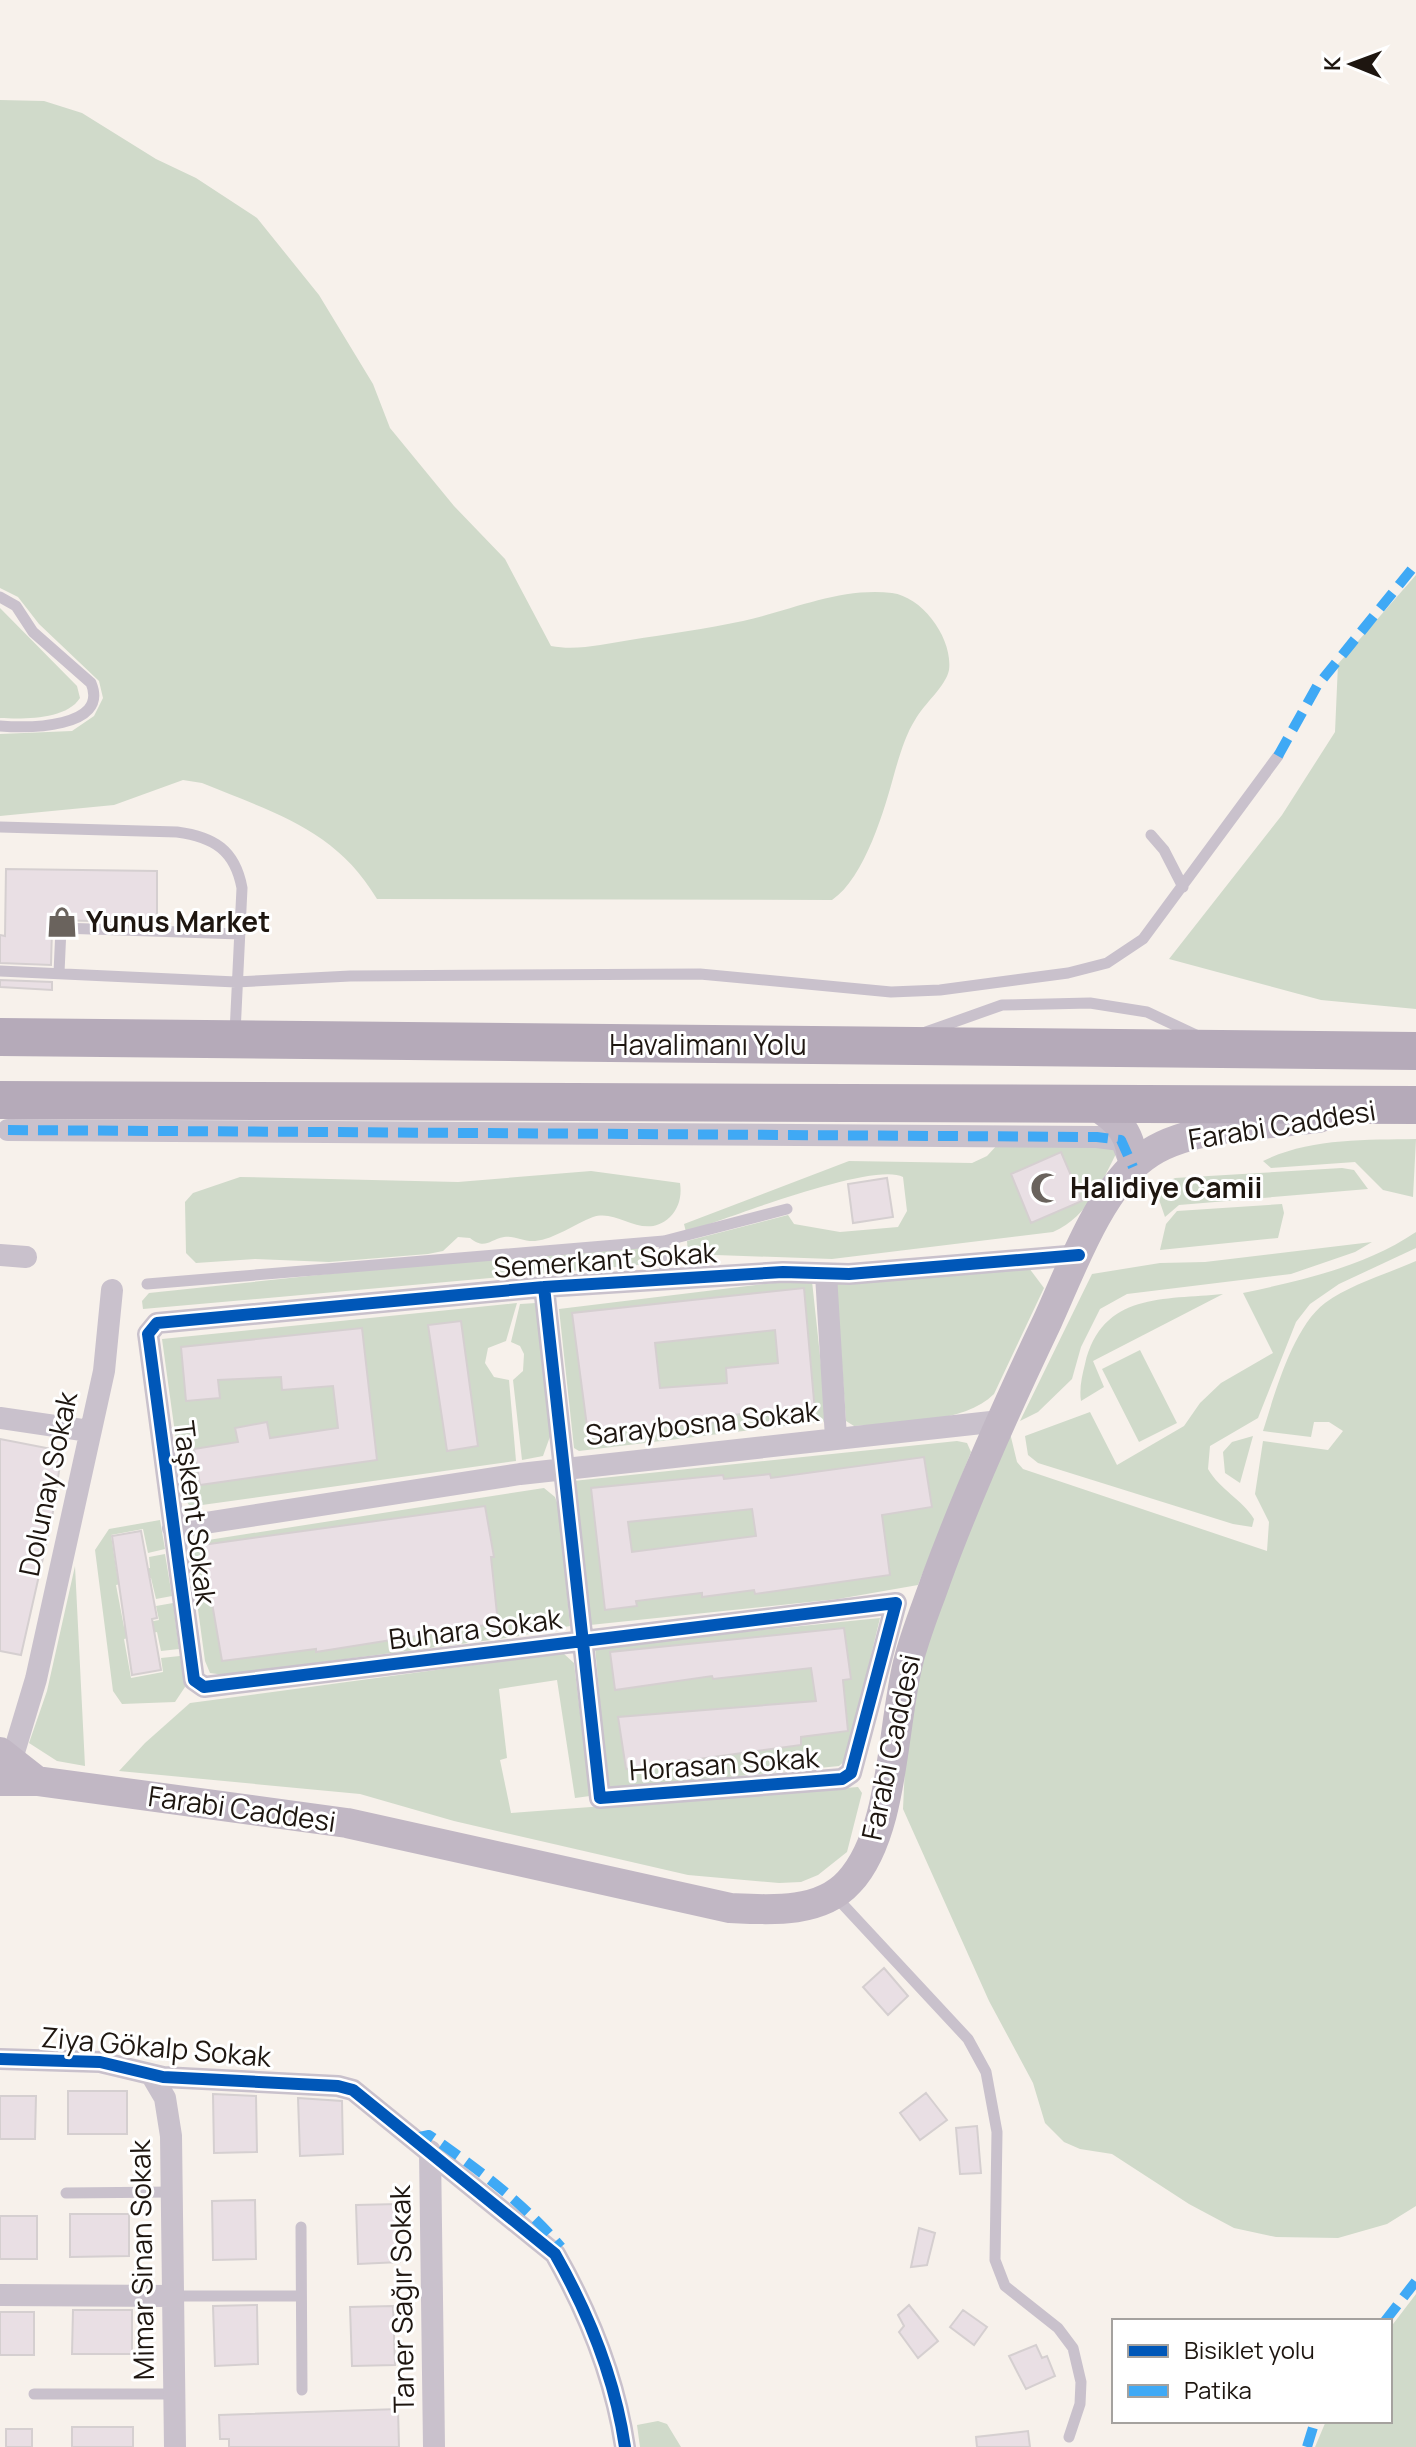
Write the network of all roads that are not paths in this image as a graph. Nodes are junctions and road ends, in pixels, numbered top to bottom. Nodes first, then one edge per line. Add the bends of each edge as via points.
1 (0, 597) edge
2 (0, 726) edge
3 (1278, 756) dead end
4 (0, 827) edge
5 (1151, 835) dead end
6 (1183, 887) junction
7 (240, 934) junction
8 (0, 971) edge
9 (59, 973) junction
10 (236, 982) junction
11 (1003, 983) junction
12 (1008, 1005) junction
13 (0, 1037) edge
14 (1416, 1040) edge
15 (235, 1042) junction
16 (889, 1046) junction
17 (1245, 1049) junction
18 (1416, 1051) edge
19 (1093, 1104) junction
20 (1416, 1105) edge
21 (4, 1115) edge
22 (1133, 1167) junction
23 (787, 1209) dead end
24 (664, 1241) junction
25 (0, 1255) edge
26 (1079, 1255) junction
27 (26, 1257) dead end
28 (826, 1275) junction
29 (665, 1280) junction
30 (147, 1284) dead end
31 (544, 1287) junction
32 (112, 1290) dead end
33 (149, 1341) joint
34 (0, 1418) edge
35 (1000, 1421) junction
36 (89, 1431) junction
37 (836, 1438) junction
38 (564, 1468) junction
39 (173, 1528) junction
40 (896, 1603) joint
41 (582, 1639) junction
42 (204, 1687) joint
43 (4, 1769) edge
44 (835, 1896) junction
45 (0, 2059) edge
46 (152, 2076) junction
47 (422, 2144) junction
48 (172, 2192) junction
49 (66, 2193) dead end
50 (301, 2227) dead end
51 (0, 2295) edge
52 (173, 2296) junction
53 (301, 2296) junction
54 (302, 2390) dead end
55 (34, 2394) dead end
56 (174, 2394) junction
57 (1069, 2437) dead end
58 (175, 2447) edge
59 (434, 2447) edge
60 (625, 2447) edge
61 (636, 2447) edge

1 - 2 lane via 16,606 33,632 94,689 88,709 69,722
3 - 6 lane
4 - 7 lane via 177,832 218,843 230,853 240,878
5 - 6 lane
6 - 11 lane via 1143,939 1121,956 1068,973
7 - 9 lane via 61,928
7 - 10 lane
8 - 9 lane
9 - 10 lane
10 - 11 lane via 350,976 700,974 891,992
10 - 15 lane
11 - 12 lane
12 - 16 lane
12 - 17 lane via 1129,1007
13 - 15 highway, Havalimanı Yolu
14 - 17 highway
15 - 16 highway, Havalimanı Yolu
16 - 17 highway, Havalimanı Yolu
17 - 18 highway, Havalimanı Yolu
19 - 20 highway, Havalimanı Yolu
19 - 21 highway, Havalimanı Yolu
19 - 22 street via 1127,1133
20 - 22 street, Farabi Caddesi via 1195,1135 1152,1151
21 - 22 street via 1097,1137 1121,1140
22 - 26 street, Farabi Caddesi via 1102,1209
23 - 24 lane
24 - 29 lane
24 - 30 lane
25 - 27 street
26 - 28 street, Semerkant Sokak
26 - 35 street, Farabi Caddesi
28 - 29 street, Semerkant Sokak via 783,1272
28 - 37 street
29 - 31 street, Semerkant Sokak
31 - 33 street, Semerkant Sokak via 157,1323
31 - 38 street, Horasan Sokak
32 - 36 street, Dolunay Sokak via 106,1356
33 - 39 street, Taşkent Sokak
34 - 36 street
35 - 37 street, Saraybosna Sokak
35 - 44 street, Farabi Caddesi via 908,1659 874,1842 851,1881
36 - 43 street, Dolunay Sokak via 36,1679
37 - 38 street, Saraybosna Sokak
38 - 39 street, Saraybosna Sokak
38 - 41 street, Horasan Sokak
39 - 42 street, Taşkent Sokak via 192,1671
40 - 41 street, Buhara Sokak
40 - 41 street, Horasan Sokak via 856,1763 842,1779 600,1798
41 - 42 street, Buhara Sokak
43 - 44 street, Farabi Caddesi via 37,1781 347,1823 730,1908 784,1908
44 - 57 lane via 968,2039 986,2072 998,2140 995,2260 1005,2286 1058,2328 1073,2348 1081,2382
45 - 46 street, Ziya Gökalp Sokak via 100,2062
46 - 47 street, Ziya Gökalp Sokak via 345,2087 368,2099
46 - 48 street, Mimar Sinan Sokak via 169,2114
47 - 59 street, Taner Sağır Sokak
47 - 60 street, Ziya Gökalp Sokak via 555,2254 612,2381
47 - 61 street via 429,2135 451,2151 560,2246 602,2329 625,2392
48 - 49 lane
48 - 52 street, Mimar Sinan Sokak
50 - 53 lane
51 - 52 street
52 - 53 lane
52 - 56 street, Mimar Sinan Sokak
53 - 54 lane
55 - 56 lane
56 - 58 street, Mimar Sinan Sokak

